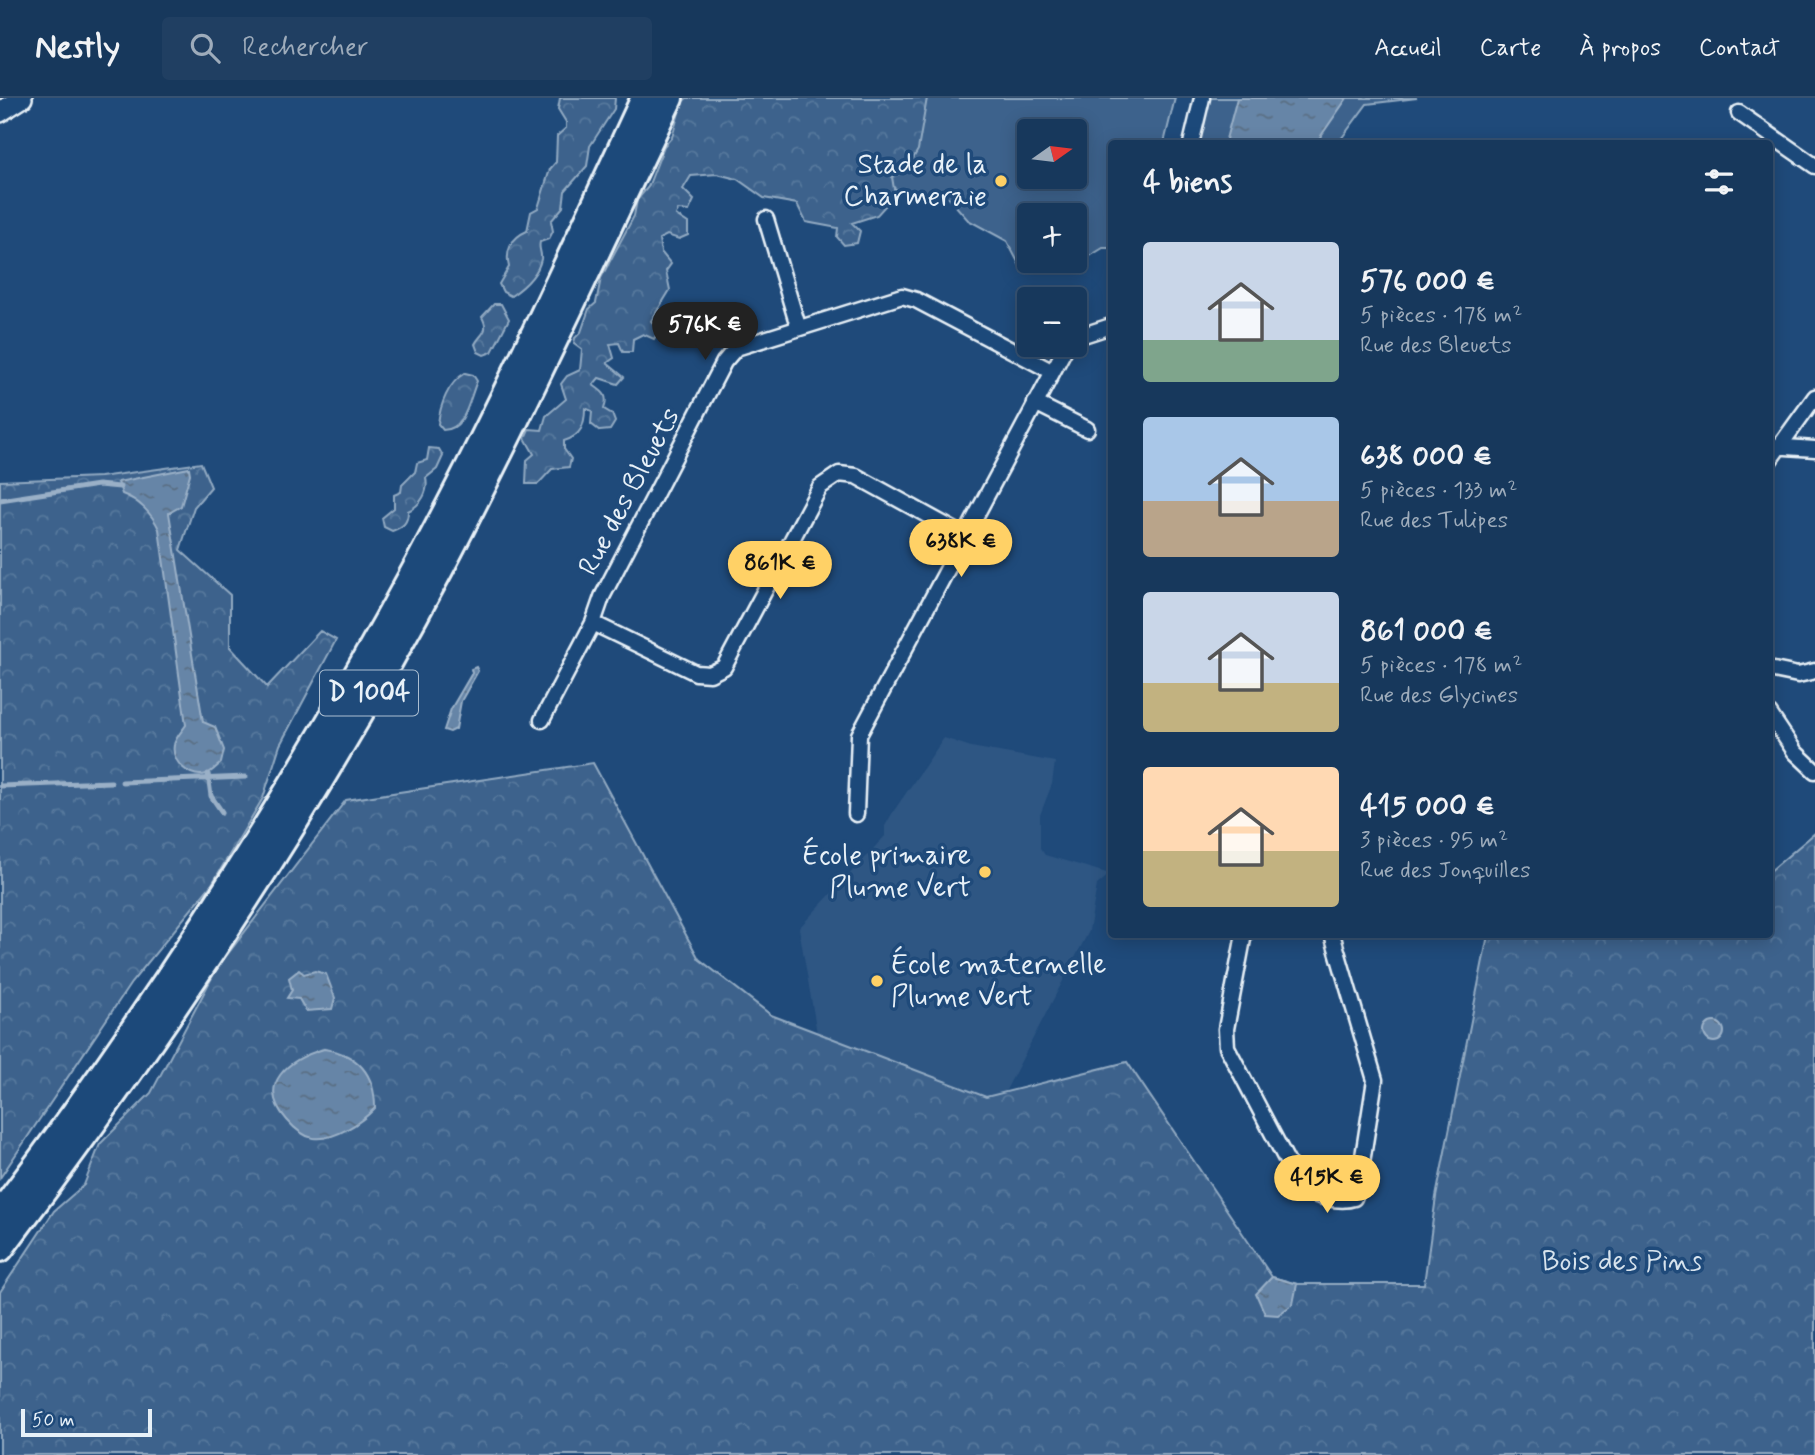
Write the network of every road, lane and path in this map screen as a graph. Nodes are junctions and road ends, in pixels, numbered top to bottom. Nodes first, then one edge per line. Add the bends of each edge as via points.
1 (22, 98) edge
2 (645, 98) edge
3 (669, 98) edge
4 (1202, 98) edge
5 (0, 112) edge
6 (1739, 113) dead end
7 (1192, 140) edge
8 (1815, 166) edge
9 (766, 219) dead end
10 (797, 327) junction
11 (1108, 327) edge
12 (1087, 334) edge
13 (1059, 357) edge
14 (1051, 370) junction
15 (1815, 397) edge
16 (1035, 403) junction
17 (1087, 429) dead end
18 (1773, 446) edge
19 (1815, 449) edge
20 (965, 536) junction
21 (593, 623) junction
22 (1773, 670) edge
23 (1815, 671) edge
24 (542, 720) dead end
25 (1773, 724) edge
26 (1815, 771) edge
27 (856, 814) dead end
28 (1243, 938) edge
29 (1333, 938) edge
30 (0, 1214) edge
31 (0, 1248) edge

1 - 5 street
2 - 30 highway, D 1004 via 513,379 421,560 338,707 257,843 83,1105
3 - 31 highway, D 1004 via 531,389 357,716 274,853 101,1115
4 - 7 street
6 - 8 street
9 - 10 street
10 - 14 street, Rue des Bleuets via 908,297
10 - 21 street, Rue des Bleuets via 745,343 724,362 602,597
11 - 12 street
13 - 14 street
14 - 16 street
15 - 18 street
16 - 17 street
16 - 20 street
18 - 19 street
20 - 21 street via 856,477 839,474 820,487 724,667 710,674 696,673
20 - 27 street via 859,735
21 - 24 street, Rue des Bleuets
22 - 23 street via 1798,674
25 - 26 street
28 - 29 street via 1226,1029 1227,1047 1300,1186 1344,1200 1354,1198 1359,1188 1376,1087

